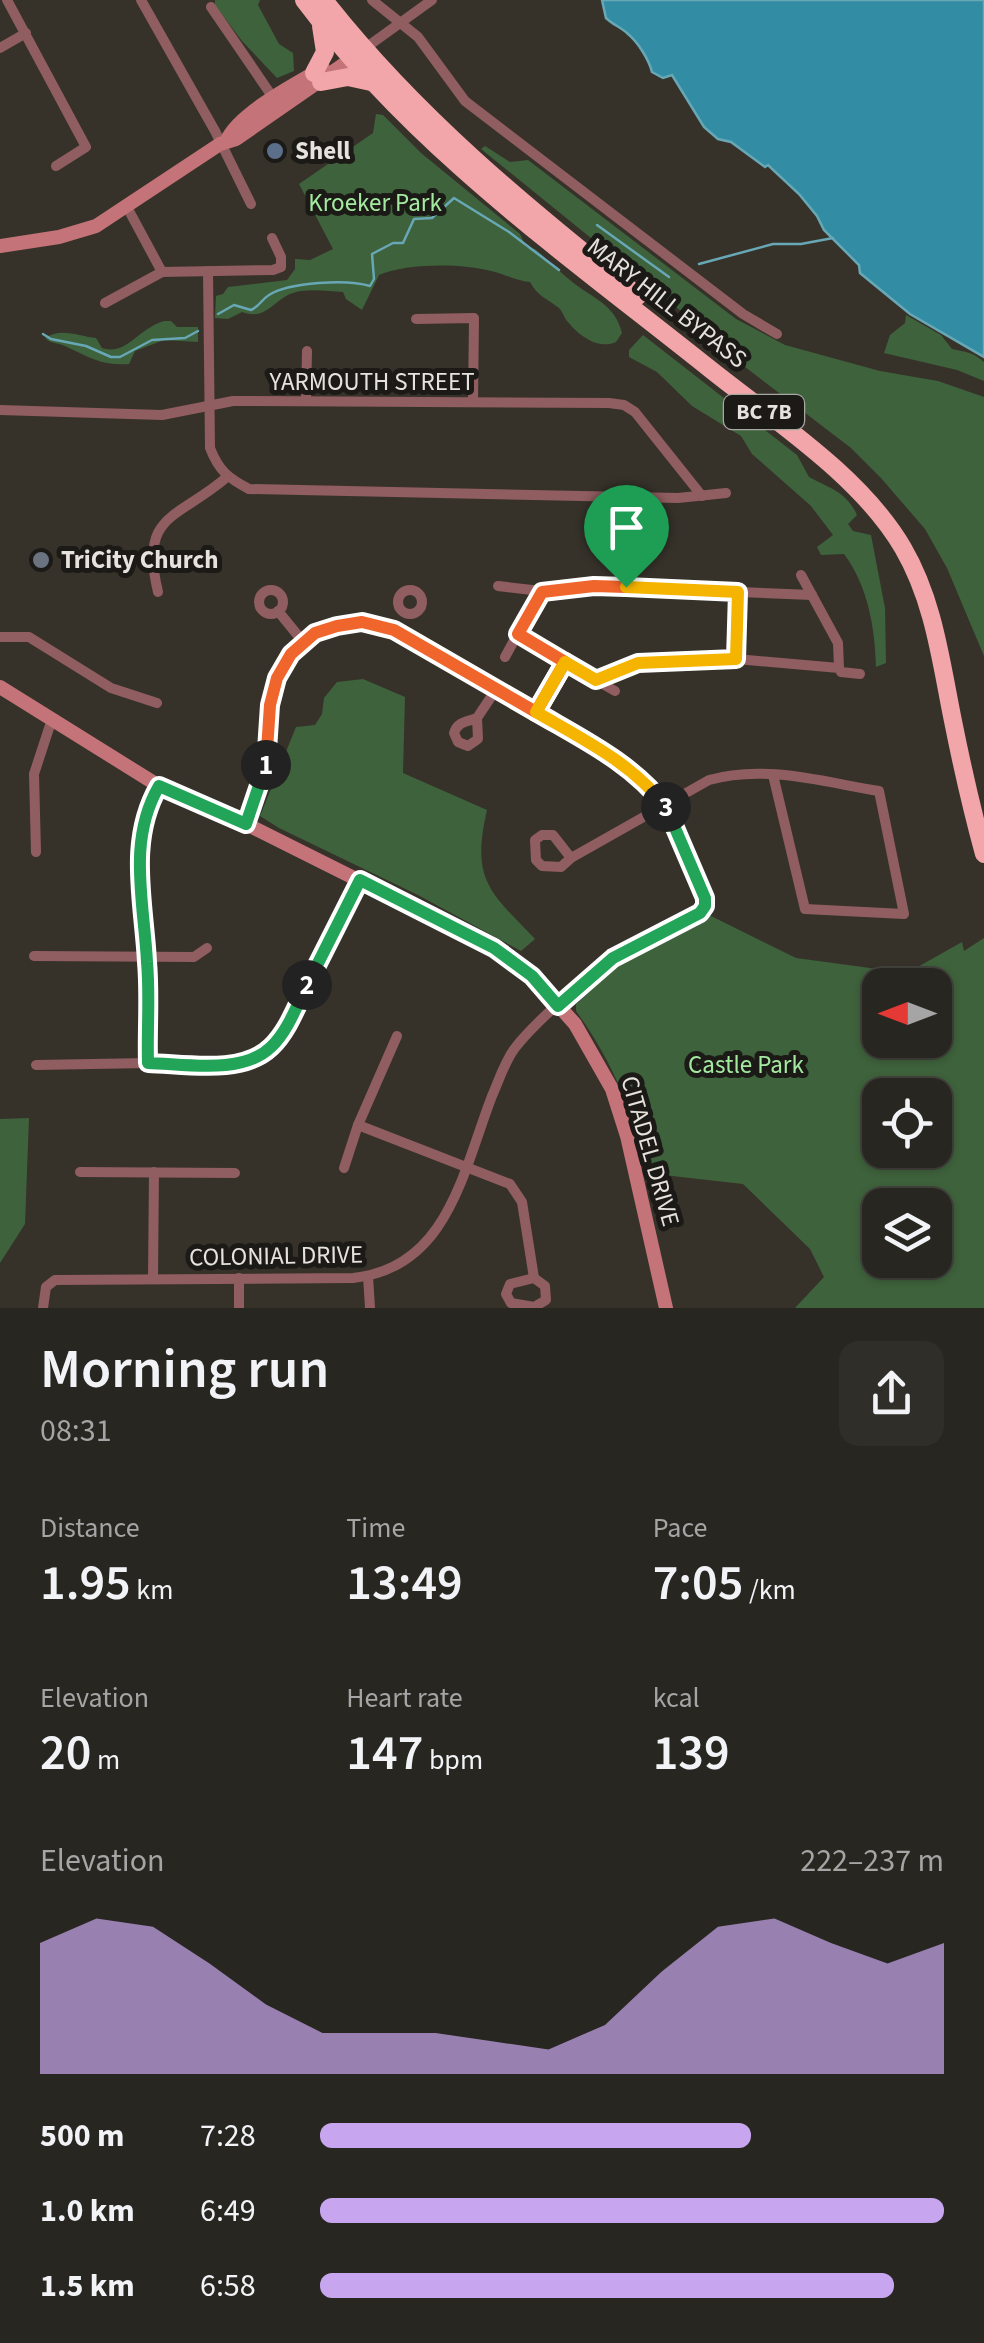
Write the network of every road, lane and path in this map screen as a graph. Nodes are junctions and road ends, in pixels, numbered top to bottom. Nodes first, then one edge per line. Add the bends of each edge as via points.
1 (6, 0) edge
2 (141, 0) edge
3 (304, 0) edge
4 (324, 0) edge
5 (372, 0) edge
6 (432, 0) edge
7 (211, 7) dead end
8 (319, 21) junction
9 (401, 22) junction
10 (26, 34) junction
11 (0, 48) edge
12 (354, 54) junction
13 (317, 77) junction
14 (372, 82) junction
15 (274, 106) junction
16 (224, 142) junction
17 (56, 166) dead end
18 (251, 204) dead end
19 (127, 207) junction
20 (272, 238) dead end
21 (0, 246) edge
22 (162, 272) junction
23 (208, 272) junction
24 (104, 304) dead end
25 (416, 319) dead end
26 (777, 334) dead end
27 (307, 351) dead end
28 (306, 401) junction
29 (474, 402) junction
30 (210, 407) junction
31 (0, 410) edge
32 (226, 478) junction
33 (726, 493) dead end
34 (702, 496) junction
35 (151, 516) dead end
36 (162, 524) junction
37 (802, 575) dead end
38 (498, 586) dead end
39 (158, 592) dead end
40 (542, 592) junction
41 (738, 592) junction
42 (812, 595) junction
43 (278, 611) dead end
44 (405, 613) dead end
45 (394, 630) junction
46 (518, 634) junction
47 (0, 637) edge
48 (304, 643) junction
49 (505, 657) dead end
50 (736, 659) junction
51 (565, 662) junction
52 (839, 668) junction
53 (860, 674) dead end
54 (596, 680) junction
55 (0, 687) edge
56 (496, 688) junction
57 (616, 692) dead end
58 (158, 704) dead end
59 (536, 712) junction
60 (477, 718) dead end
61 (52, 719) junction
62 (773, 774) junction
63 (159, 786) junction
64 (665, 806) junction
65 (984, 806) edge
66 (246, 824) junction
67 (36, 852) dead end
68 (984, 854) edge
69 (572, 858) dead end
70 (360, 880) junction
71 (208, 948) dead end
72 (34, 956) dead end
73 (147, 957) junction
74 (558, 1006) junction
75 (397, 1036) dead end
76 (148, 1063) junction
77 (36, 1065) dead end
78 (358, 1125) junction
79 (466, 1165) junction
80 (344, 1168) dead end
81 (80, 1172) dead end
82 (154, 1172) junction
83 (235, 1173) dead end
84 (368, 1276) junction
85 (153, 1278) junction
86 (239, 1278) junction
87 (534, 1278) dead end
88 (43, 1308) edge
89 (239, 1308) edge
90 (370, 1308) edge
91 (666, 1308) edge

1 - 10 street
2 - 16 street
3 - 8 highway, MARY HILL BYPASS / BC 7B
4 - 12 highway, MARY HILL BYPASS / BC 7B
5 - 9 street
6 - 9 street
7 - 15 street
8 - 12 highway, MARY HILL BYPASS / BC 7B
8 - 13 highway via 325,52
9 - 12 street
9 - 26 street via 465,102
10 - 11 street
10 - 17 street via 86,146
12 - 13 street
12 - 14 highway, MARY HILL BYPASS / BC 7B
12 - 65 highway, MARY HILL BYPASS / BC 7B via 883,500 912,541 939,602
13 - 14 highway
13 - 15 street
14 - 68 highway, MARY HILL BYPASS / BC 7B via 474,182 801,442 882,517 928,606
15 - 16 street via 232,130
16 - 18 street
16 - 19 street
19 - 21 street via 89,230
19 - 22 street
20 - 23 street via 281,266
22 - 23 street
22 - 24 street
23 - 30 street
25 - 29 street via 474,318
27 - 28 street
28 - 29 street, YARMOUTH STREET
28 - 30 street, YARMOUTH STREET
29 - 34 street, YARMOUTH STREET via 624,405
30 - 31 street, YARMOUTH STREET via 162,415
30 - 32 street via 210,448
32 - 34 street via 269,492
32 - 36 street
33 - 34 street
35 - 36 street
36 - 39 street via 152,550
37 - 42 street
38 - 40 street
40 - 41 street via 594,586
40 - 46 street
41 - 42 street
41 - 50 street
42 - 52 street via 838,643
43 - 48 street
44 - 45 street
45 - 48 street via 362,622 315,633
45 - 56 street
46 - 49 street
46 - 51 street
47 - 58 street via 28,637 111,688
48 - 66 street via 277,678 266,768
50 - 52 street
50 - 54 street via 638,663
51 - 54 street
51 - 59 street
52 - 53 street
54 - 57 street
55 - 61 street, CITADEL DRIVE
56 - 59 street
56 - 60 street
59 - 64 street via 618,759
61 - 63 street, CITADEL DRIVE
61 - 67 street via 34,774
62 - 62 street via 805,909 904,914 878,791
62 - 64 street via 719,777
63 - 66 street, CITADEL DRIVE
63 - 73 street via 139,846
64 - 69 street
64 - 74 street, COLONIAL DRIVE via 705,906 613,958
66 - 70 street, CITADEL DRIVE
70 - 74 street, CITADEL DRIVE via 494,948
70 - 76 street via 274,1045 238,1064
71 - 73 street via 194,957
72 - 73 street
73 - 76 street
74 - 79 street, COLONIAL DRIVE via 511,1053
74 - 91 street, CITADEL DRIVE via 600,1063 616,1101
75 - 78 street
76 - 77 street
78 - 79 street
78 - 80 street
79 - 84 street, COLONIAL DRIVE via 427,1243 400,1264
79 - 87 street via 510,1184 522,1202
81 - 82 street
82 - 83 street
82 - 85 street
84 - 86 street, COLONIAL DRIVE
84 - 90 street
85 - 86 street, COLONIAL DRIVE
85 - 88 street, COLONIAL DRIVE via 55,1280 46,1287
86 - 89 street

